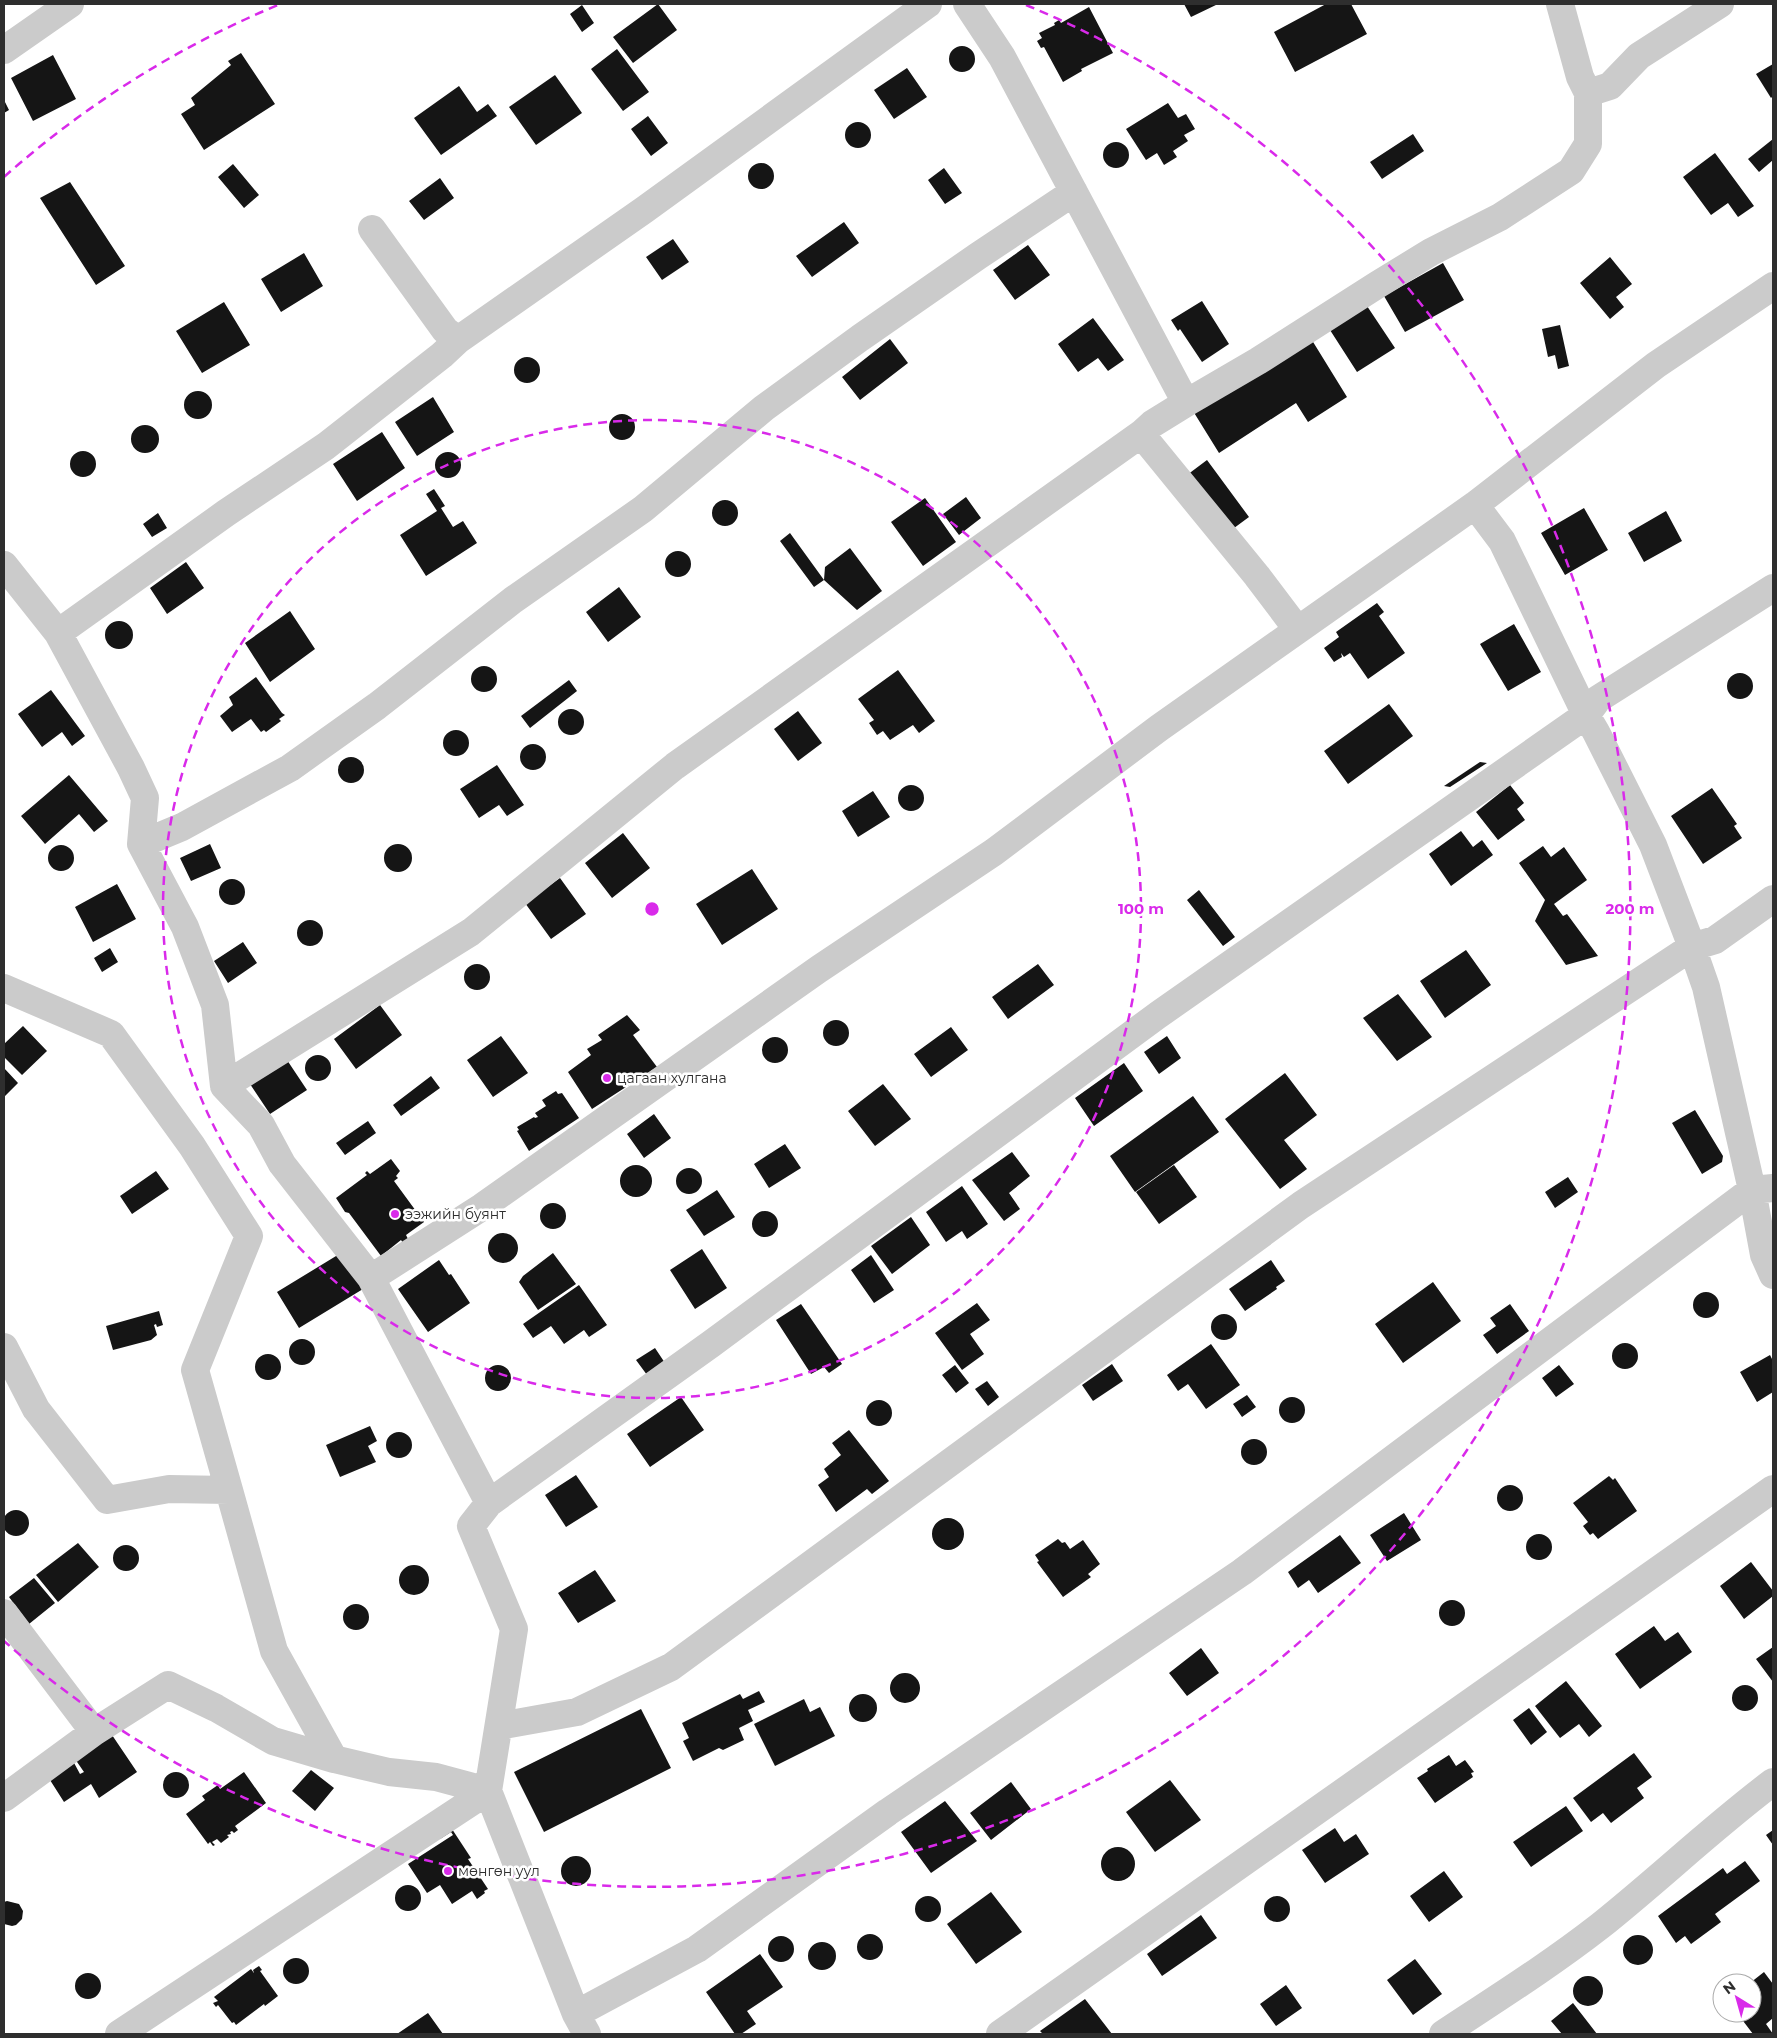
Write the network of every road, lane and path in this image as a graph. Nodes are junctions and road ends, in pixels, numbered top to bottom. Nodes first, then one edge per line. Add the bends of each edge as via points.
1 (70, 4) edge
2 (928, 4) edge
3 (967, 4) edge
4 (1560, 4) edge
5 (1720, 4) edge
6 (4, 50) edge
7 (1588, 93) junction
8 (1074, 192) junction
9 (372, 229) dead end
10 (1773, 286) edge
11 (458, 340) junction
12 (1186, 403) junction
13 (1141, 434) junction
14 (1475, 505) junction
15 (4, 565) edge
16 (1773, 588) edge
17 (1297, 629) junction
18 (58, 633) junction
19 (1586, 715) junction
20 (141, 844) junction
21 (1773, 899) edge
22 (1692, 947) junction
23 (4, 988) edge
24 (224, 1086) junction
25 (1762, 1189) edge
26 (1773, 1274) edge
27 (372, 1278) junction
28 (4, 1346) edge
29 (1773, 1489) edge
30 (229, 1490) junction
31 (489, 1503) junction
32 (4, 1613) edge
33 (499, 1726) junction
34 (94, 1732) junction
35 (334, 1759) junction
36 (1773, 1782) edge
37 (488, 1790) junction
38 (4, 1798) edge
39 (582, 2024) edge
40 (119, 2034) edge
41 (1000, 2034) edge
42 (1443, 2034) edge

1 - 6 street
2 - 11 street
3 - 8 street via 1002,57
4 - 7 street via 1580,77
5 - 7 street via 1639,56 1610,86
7 - 12 street via 1588,144 1571,171 1500,216 1408,266
8 - 12 street
8 - 20 street via 764,408 643,509 513,600 377,706 290,768 182,827
9 - 11 street via 445,330
10 - 14 street via 1656,365
11 - 18 street via 326,446
12 - 13 street
13 - 17 street via 1258,576
13 - 24 street via 675,766 471,932
14 - 17 street
14 - 19 street via 1502,541
15 - 18 street
16 - 19 street via 1598,699
17 - 27 street via 994,852 819,969 482,1207
18 - 20 street via 145,798
19 - 22 street via 1653,845
19 - 31 street via 1158,1015
20 - 24 street via 186,927 215,1005
21 - 22 street via 1715,940
22 - 25 street
22 - 33 street via 1301,1205 671,1667 578,1712
23 - 30 street via 111,1034 192,1146 249,1236 195,1370
24 - 27 street via 261,1125 282,1164
25 - 26 street via 1764,1255
25 - 39 street via 1242,1572 888,1812 698,1949
27 - 31 street
28 - 30 street via 36,1409 107,1500 169,1489
29 - 41 street
30 - 35 street via 274,1651
31 - 33 street via 471,1526 514,1628
32 - 34 street
33 - 37 street
34 - 35 street via 168,1686 216,1708 274,1741
34 - 38 street
35 - 37 street
36 - 42 street via 1600,1926
37 - 39 street
37 - 40 street

